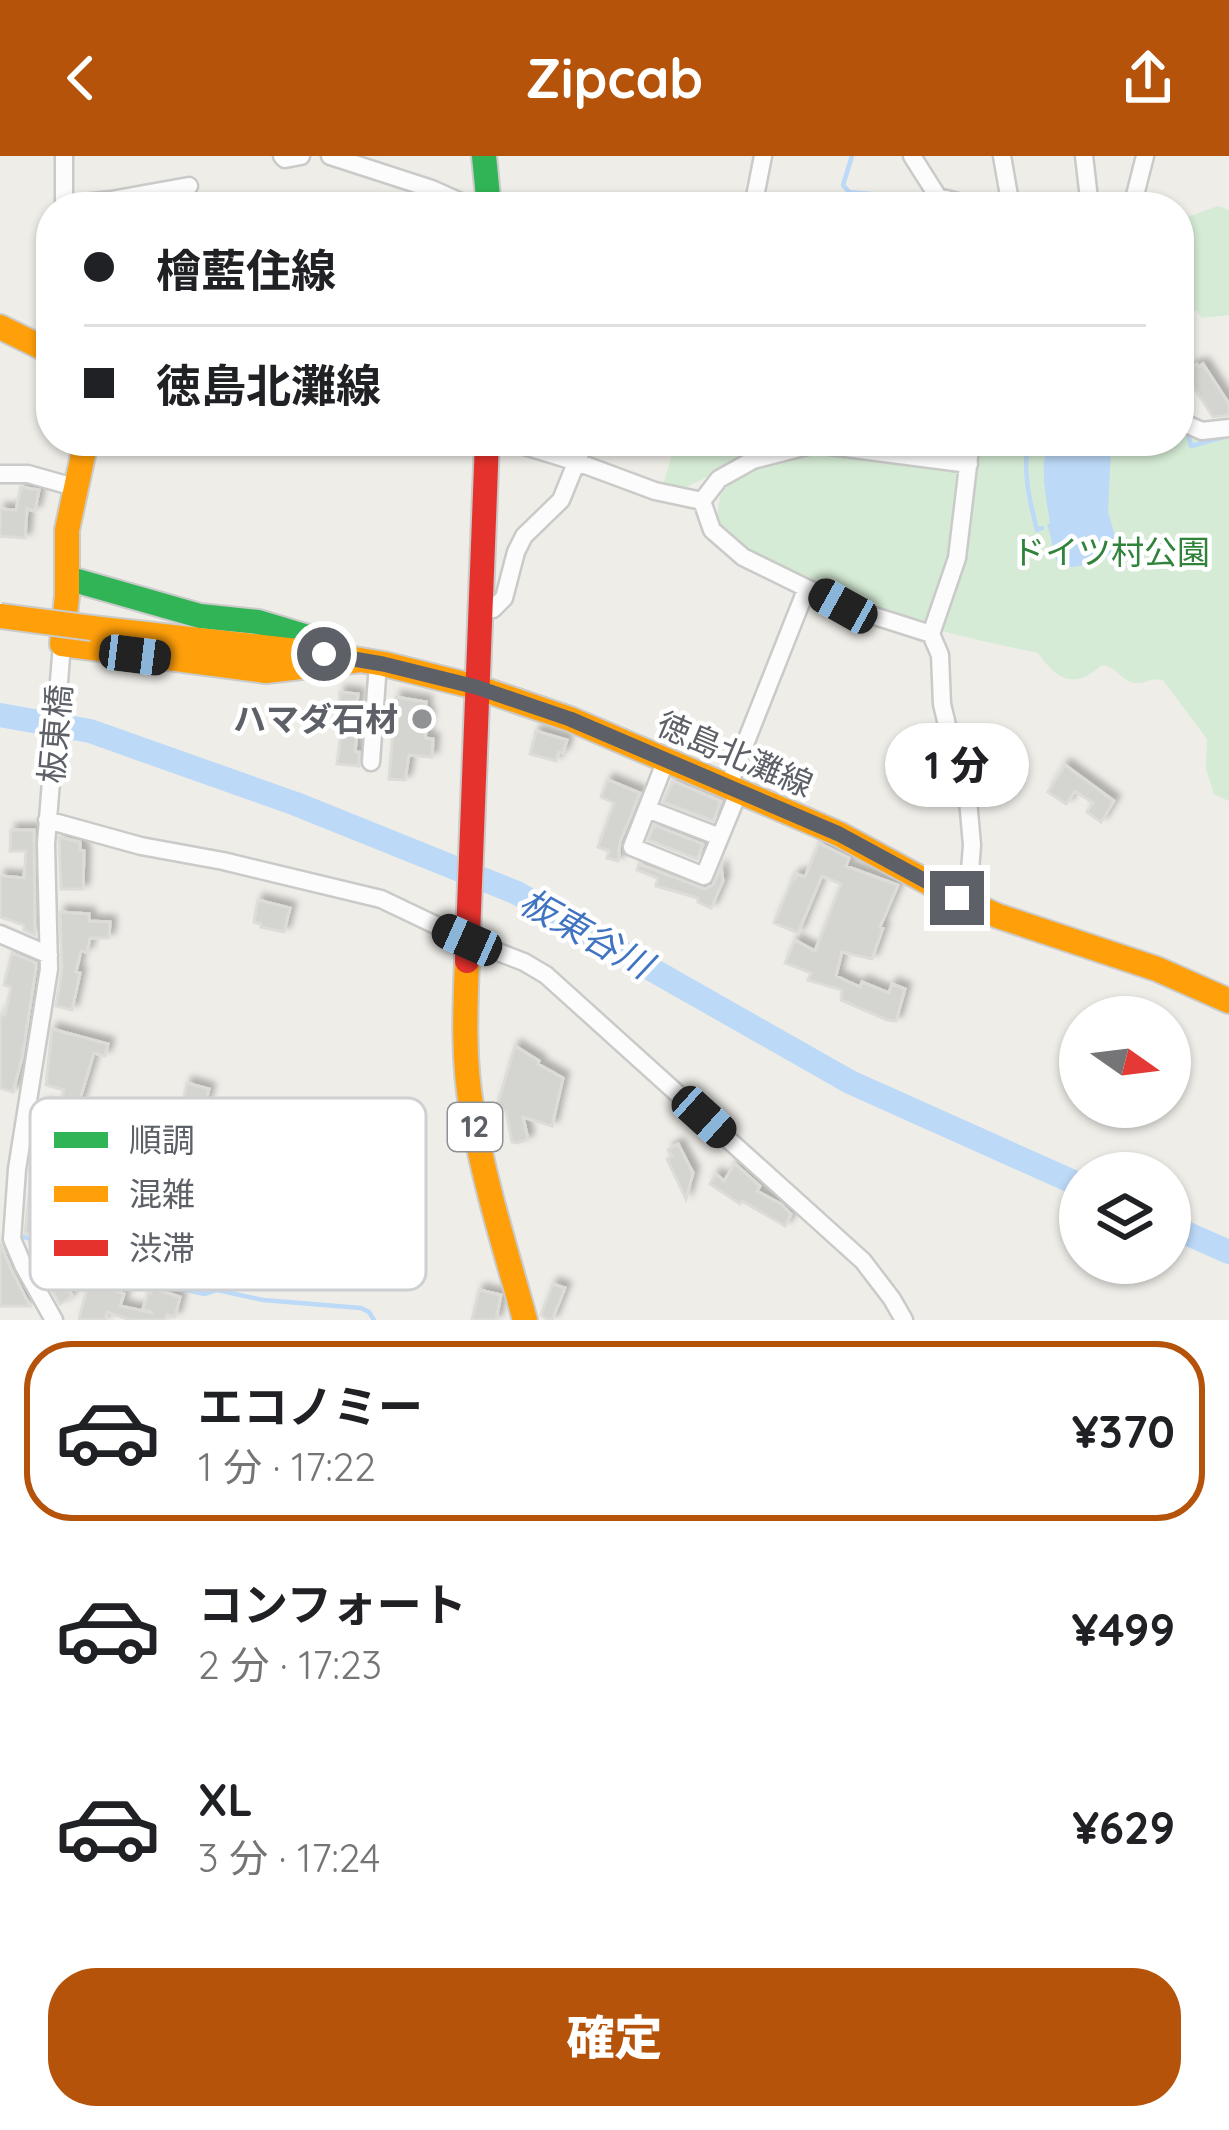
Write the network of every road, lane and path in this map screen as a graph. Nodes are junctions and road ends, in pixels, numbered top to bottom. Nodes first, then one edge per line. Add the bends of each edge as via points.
1 (64, 156) edge
2 (282, 156) edge
3 (302, 156) edge
4 (330, 156) edge
5 (484, 156) edge
6 (763, 156) edge
7 (912, 156) edge
8 (1002, 156) edge
9 (1084, 156) edge
10 (1145, 156) edge
11 (189, 186) dead end
12 (64, 192) edge
13 (156, 192) edge
14 (439, 192) edge
15 (488, 192) edge
16 (756, 192) edge
17 (935, 192) edge
18 (1008, 192) edge
19 (1088, 192) edge
20 (1136, 192) edge
21 (0, 327) edge
22 (36, 345) edge
23 (1194, 428) edge
24 (1229, 428) edge
25 (82, 456) edge
26 (487, 456) edge
27 (557, 456) edge
28 (579, 456) edge
29 (749, 456) edge
30 (773, 456) edge
31 (907, 456) edge
32 (970, 456) edge
33 (577, 462) junction
34 (748, 463) junction
35 (969, 464) junction
36 (0, 474) edge
37 (74, 487) junction
38 (702, 501) junction
39 (67, 578) junction
40 (806, 590) junction
41 (478, 610) junction
42 (0, 616) edge
43 (931, 634) junction
44 (62, 651) junction
45 (369, 662) junction
46 (476, 687) junction
47 (666, 760) junction
48 (371, 762) dead end
49 (733, 789) junction
50 (647, 809) junction
51 (48, 815) junction
52 (720, 837) junction
53 (957, 898) junction
54 (0, 934) edge
55 (467, 934) junction
56 (50, 955) junction
57 (1229, 1001) edge
58 (6, 1237) edge
59 (30, 1277) edge
60 (37, 1290) edge
61 (54, 1320) edge
62 (525, 1320) edge
63 (904, 1320) edge

1 - 12 street
2 - 3 street
4 - 14 street
5 - 15 main road
6 - 16 street
7 - 17 street
8 - 18 street
9 - 19 street
10 - 20 street
11 - 13 street
21 - 22 main road
23 - 24 street
25 - 37 main road
26 - 41 main road, 12
27 - 33 street
28 - 33 street
29 - 34 street
30 - 34 street
31 - 35 street
32 - 35 street
33 - 38 street
33 - 41 street via 561,500 524,536 504,598
34 - 38 street via 719,479
35 - 43 street via 957,558
36 - 37 street
37 - 39 main road
38 - 40 street via 712,530 730,548
39 - 44 main road
39 - 45 main road via 200,616 258,622
40 - 43 street
40 - 49 street
41 - 46 main road, 12
42 - 45 main road, bridge
43 - 53 street via 940,655 950,771 968,800 970,871
44 - 45 main road via 266,670
44 - 51 street, 板東橋
45 - 46 main road, 徳島北灘線
45 - 48 street
46 - 47 main road, 徳島北灘線
46 - 55 main road, 12
47 - 49 main road, 徳島北灘線
47 - 50 street
49 - 52 street
49 - 53 main road, 徳島北灘線
50 - 52 street
50 - 52 street via 632,847 704,876
51 - 55 street via 142,846 381,899
51 - 56 street, 板東橋
53 - 57 main road, 徳島北灘線
54 - 56 street
55 - 62 main road, 12 via 471,1107
55 - 63 street via 546,975 863,1261
56 - 58 street, 板東橋
58 - 59 street
60 - 61 street

